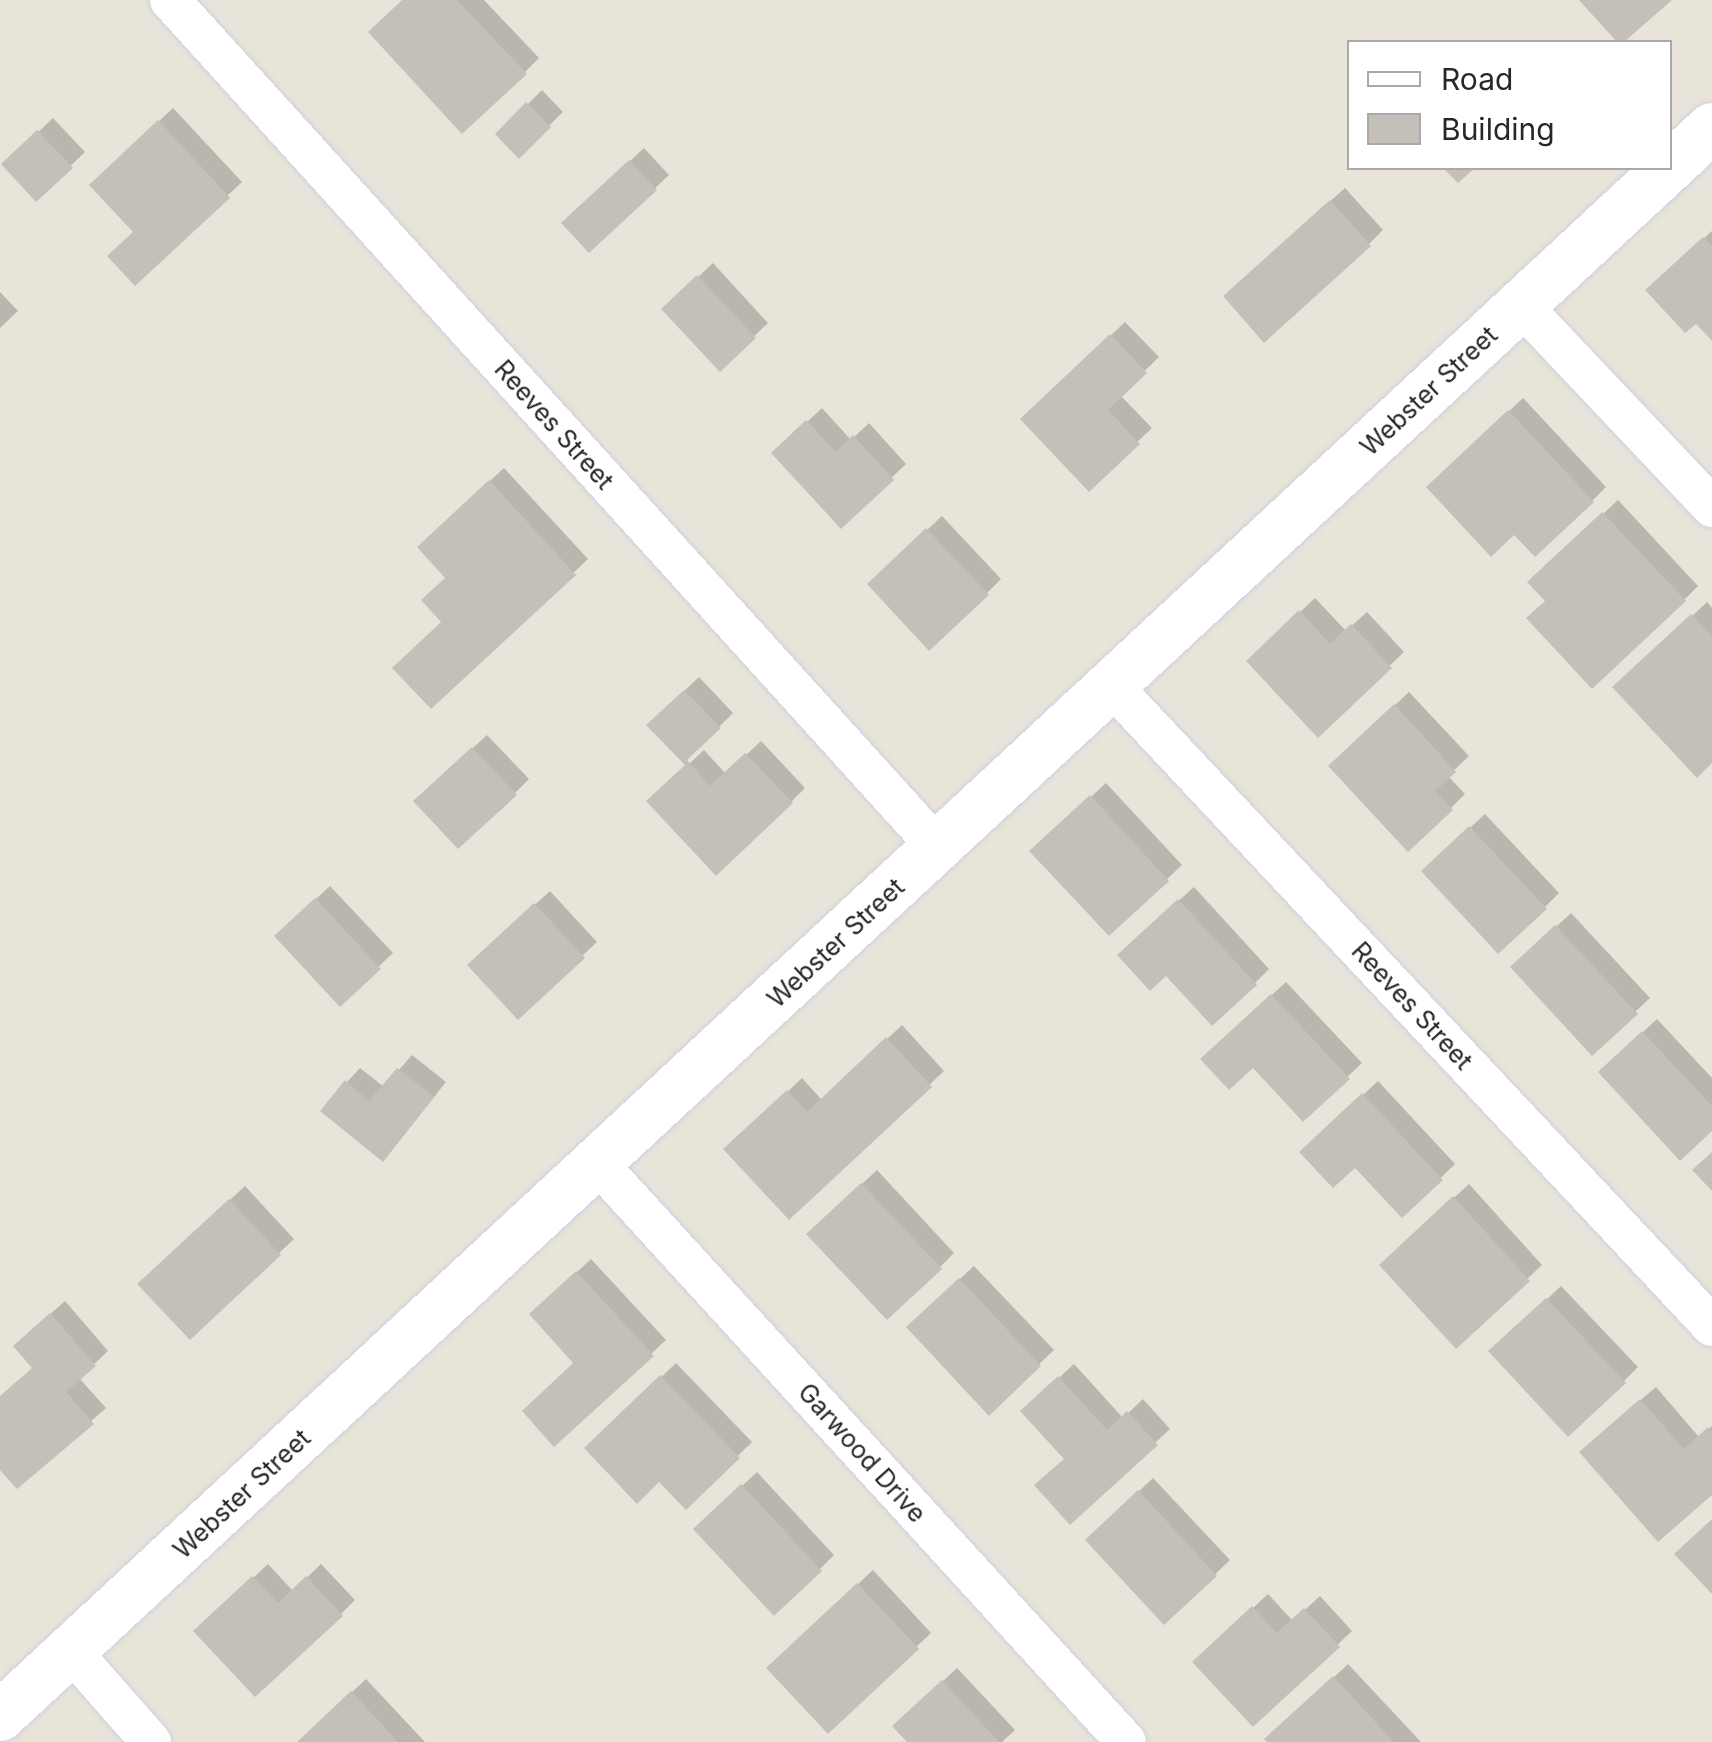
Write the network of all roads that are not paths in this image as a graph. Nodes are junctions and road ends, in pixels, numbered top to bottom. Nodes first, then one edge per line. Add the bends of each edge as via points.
1 (170, 0) edge
2 (1712, 128) edge
3 (1672, 165) edge
4 (1666, 170) edge
5 (1521, 304) junction
6 (1712, 507) edge
7 (1112, 686) junction
8 (938, 848) junction
9 (599, 1165) junction
10 (1712, 1326) edge
11 (71, 1651) junction
12 (0, 1716) edge
13 (151, 1742) edge
14 (1126, 1742) edge

1 - 8 street, Reeves Street
2 - 3 street, Webster Street
4 - 5 street, Webster Street
5 - 6 street
5 - 7 street, Webster Street
7 - 8 street, Webster Street
7 - 10 street, Reeves Street
8 - 9 street, Webster Street
9 - 11 street, Webster Street
9 - 14 street, Garwood Drive
11 - 12 street, Webster Street
11 - 13 street

